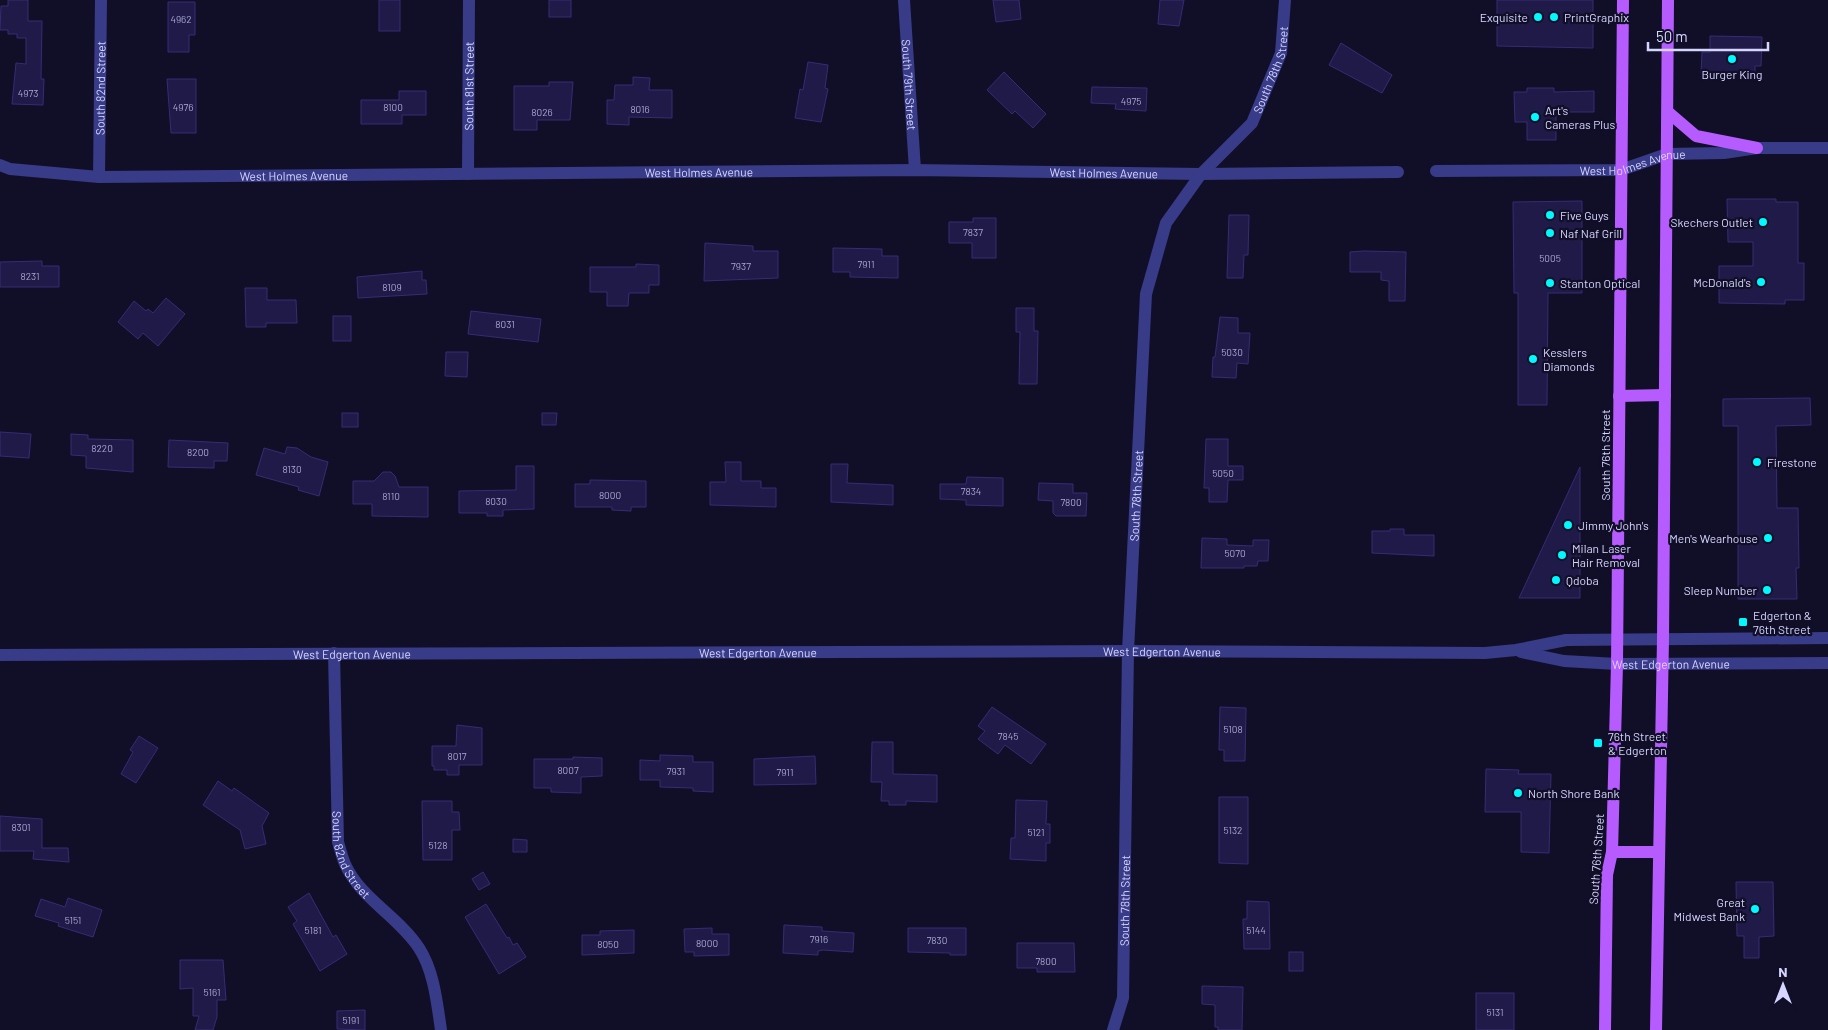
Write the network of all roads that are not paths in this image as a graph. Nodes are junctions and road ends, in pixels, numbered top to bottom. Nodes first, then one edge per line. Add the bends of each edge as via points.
1 (101, 0) edge
2 (469, 0) edge
3 (904, 0) edge
4 (1285, 0) edge
5 (1623, 0) edge
6 (1668, 0) edge
7 (1668, 112) junction
8 (1757, 148) junction
9 (1828, 148) edge
10 (1667, 154) junction
11 (0, 164) edge
12 (916, 170) junction
13 (1621, 170) junction
14 (1436, 171) dead end
15 (1398, 172) dead end
16 (468, 174) junction
17 (1200, 174) junction
18 (99, 177) junction
19 (1665, 395) junction
20 (1620, 396) junction
21 (1617, 638) junction
22 (1664, 638) junction
23 (1828, 638) edge
24 (1516, 650) junction
25 (1128, 651) junction
26 (334, 653) junction
27 (0, 655) edge
28 (1828, 663) edge
29 (1617, 664) junction
30 (1662, 664) junction
31 (1612, 852) junction
32 (1659, 852) junction
33 (441, 1030) edge
34 (1112, 1030) edge
35 (1605, 1030) edge
36 (1656, 1030) edge

1 - 18 street, South 82nd Street
2 - 16 street, South 81st Street
3 - 12 street, South 79th Street
4 - 17 street, South 78th Street via 1281,53 1252,123
5 - 13 main road, South 76th Street
6 - 7 main road
7 - 8 main road via 1696,136
7 - 10 main road
8 - 9 street, West Holmes Avenue
8 - 10 street, West Holmes Avenue via 1724,153
10 - 13 street, West Holmes Avenue
10 - 19 main road
11 - 18 street, West Holmes Avenue via 10,168
12 - 16 street, West Holmes Avenue
12 - 17 street, West Holmes Avenue
13 - 14 street, West Holmes Avenue
13 - 20 main road, South 76th Street
15 - 17 street, West Holmes Avenue
16 - 18 street, West Holmes Avenue
17 - 25 street, South 78th Street via 1166,223 1146,294
19 - 20 main road
19 - 22 main road
20 - 21 main road, South 76th Street
21 - 22 street, West Edgerton Avenue
21 - 24 street, West Edgerton Avenue via 1566,640
21 - 29 main road, South 76th Street
22 - 23 street, West Edgerton Avenue
22 - 30 main road
24 - 25 street, West Edgerton Avenue via 1422,654
24 - 29 street, West Edgerton Avenue via 1564,661
25 - 26 street, West Edgerton Avenue
25 - 34 street, South 78th Street via 1123,998
26 - 27 street, West Edgerton Avenue
26 - 33 street, South 82nd Street via 338,842 345,865 361,888 404,929 419,949 430,973
28 - 30 street, West Edgerton Avenue
29 - 30 street, West Edgerton Avenue
29 - 31 main road, South 76th Street
30 - 32 main road
31 - 32 main road
31 - 35 main road, South 76th Street via 1607,875
32 - 36 main road

